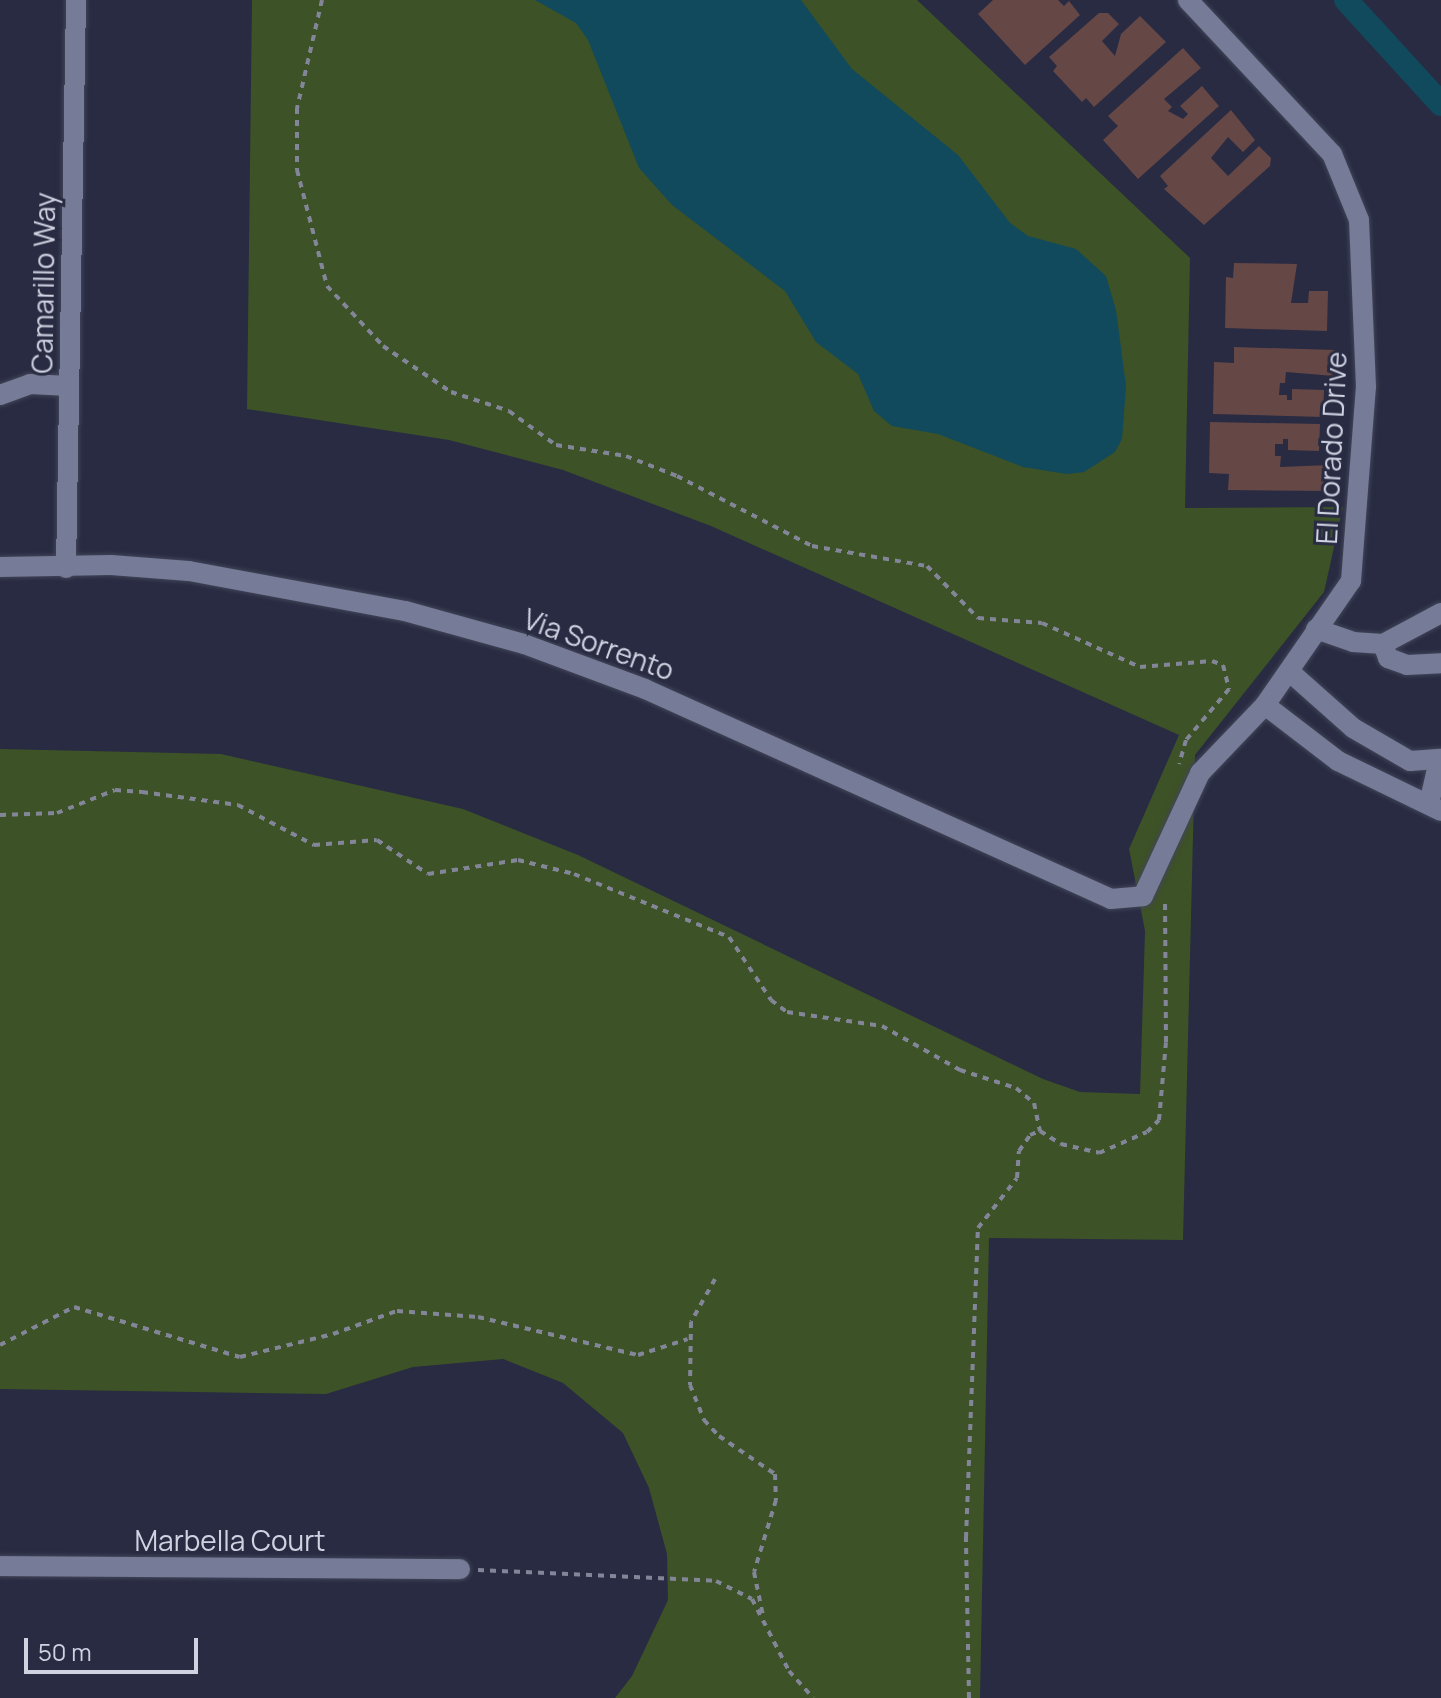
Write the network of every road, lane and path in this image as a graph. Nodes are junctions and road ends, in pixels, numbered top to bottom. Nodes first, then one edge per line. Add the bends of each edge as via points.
1 (76, 0) edge
2 (1188, 0) edge
3 (69, 386) junction
4 (0, 395) edge
5 (0, 567) edge
6 (66, 568) junction
7 (1441, 612) edge
8 (1316, 629) junction
9 (1383, 644) junction
10 (1441, 663) edge
11 (1290, 672) junction
12 (1265, 705) junction
13 (1440, 760) edge
14 (1435, 808) edge
15 (0, 815) edge
16 (1143, 896) joint
17 (1040, 1131) dead end
18 (715, 1279) dead end
19 (688, 1339) junction
20 (0, 1345) edge
21 (0, 1566) edge
22 (460, 1569) joint
23 (765, 1626) junction
24 (813, 1698) edge

1 - 3 street, Camarillo Way
2 - 8 street, El Dorado Drive via 1332,154 1359,220 1366,387 1351,581
3 - 4 street via 30,384
3 - 6 street, Camarillo Way
5 - 6 street, Via Sorrento
6 - 16 street, Via Sorrento via 111,565 218,576 405,611 524,644 645,689 1111,899
7 - 9 street
8 - 9 street via 1353,642
8 - 11 street, El Dorado Drive
9 - 10 street via 1388,658 1407,665
11 - 12 street, El Dorado Drive
11 - 13 street via 1353,728 1410,761
12 - 14 street via 1338,761
12 - 16 street, El Dorado Drive via 1200,773
13 - 14 street
15 - 17 path via 57,813 115,790 142,792 171,800 238,805 314,845 377,840 428,874 518,860 574,874 729,937 771,1000 787,1012 882,1026 960,1070 1016,1088 1034,1103
18 - 19 path via 691,1322
19 - 20 path via 638,1355 478,1317 397,1311 333,1334 240,1357 74,1307
19 - 23 path via 690,1385 704,1420 775,1474 773,1515 754,1572
21 - 22 street, Marbella Court
22 - 23 path via 716,1581 752,1599
23 - 24 path via 789,1671

